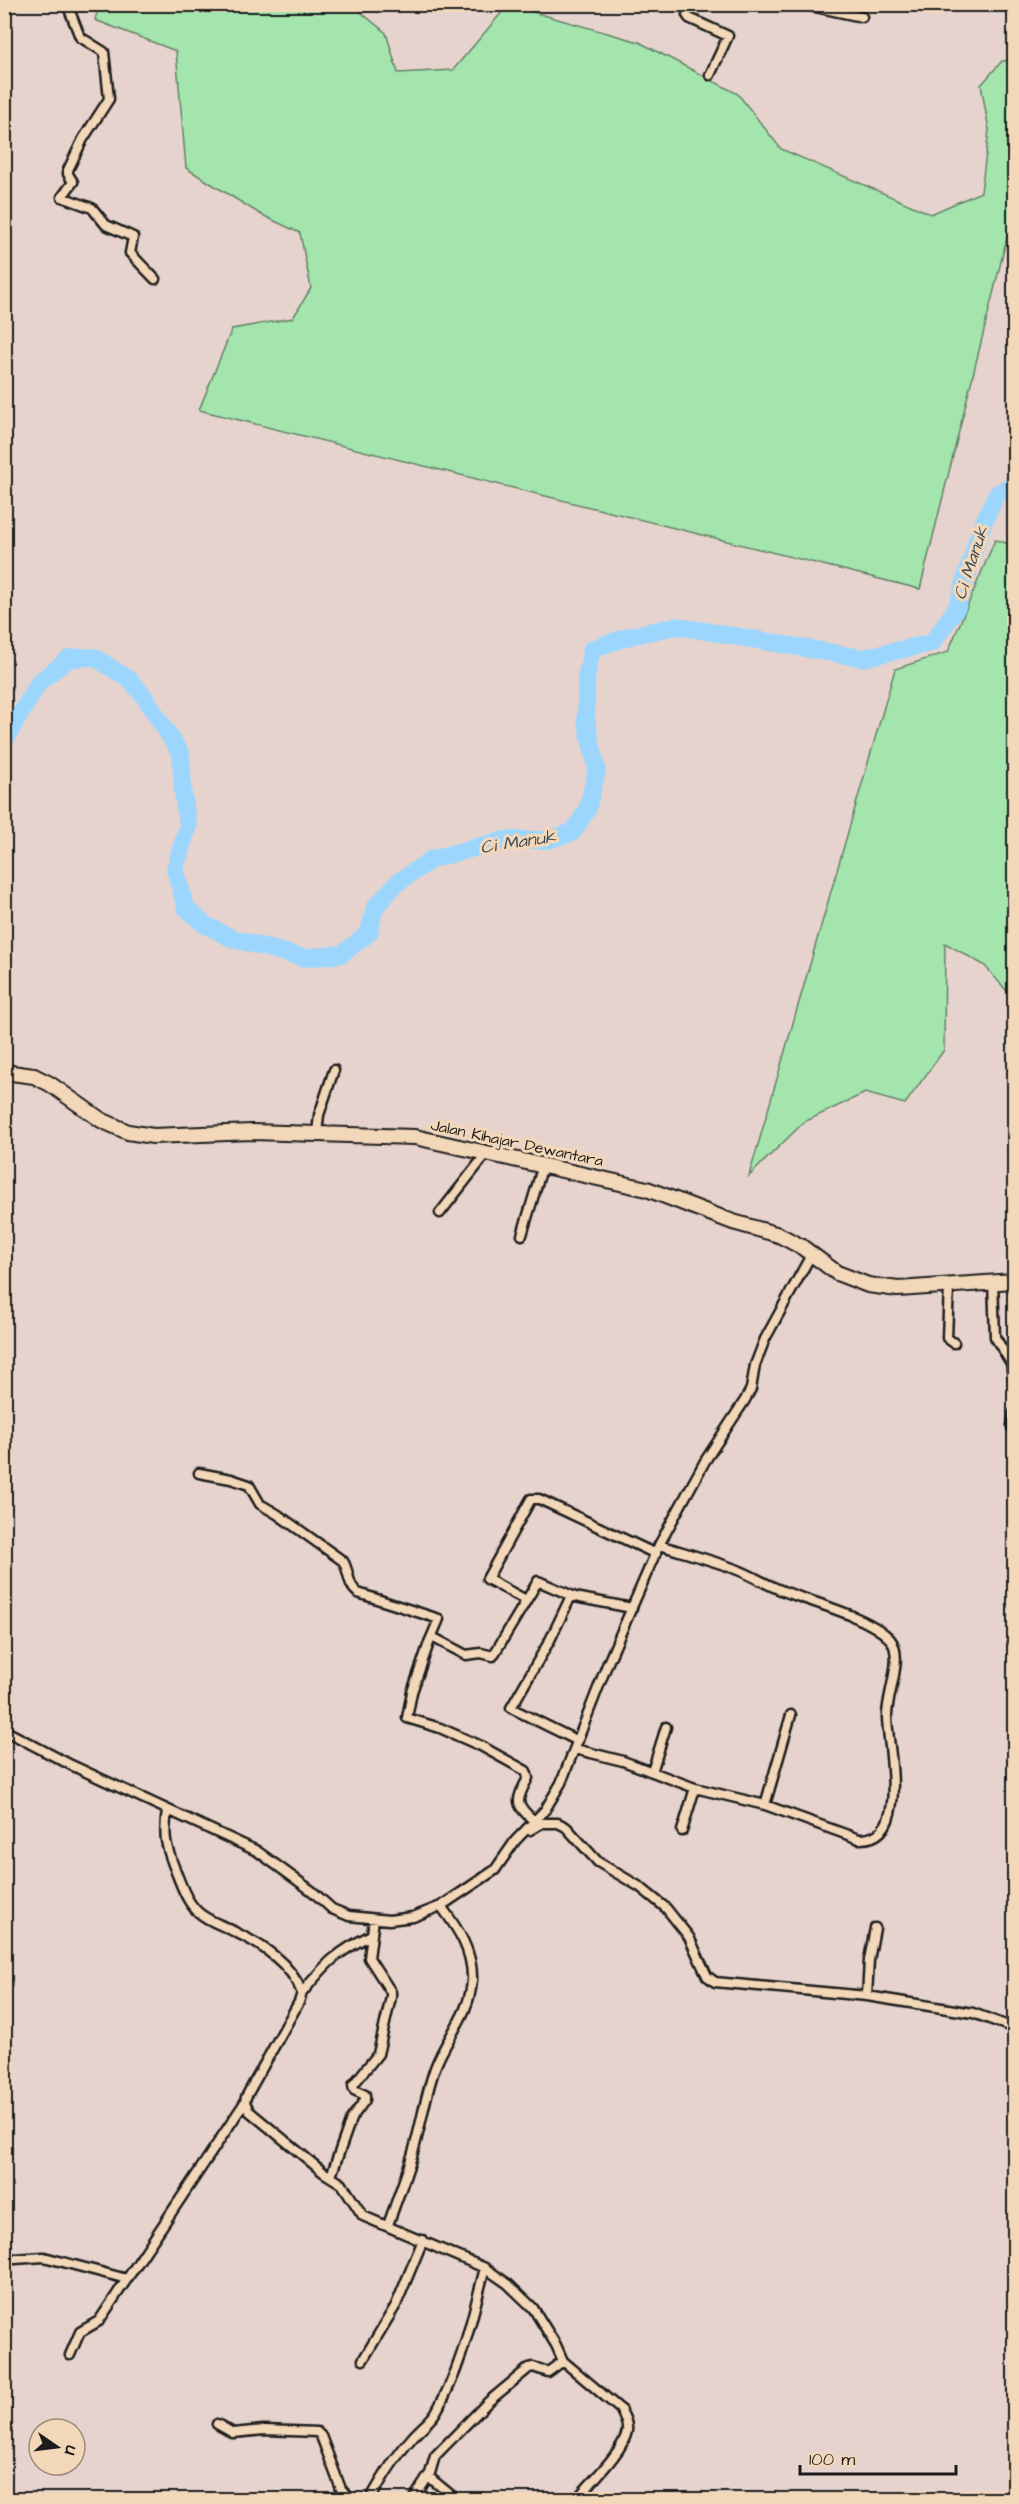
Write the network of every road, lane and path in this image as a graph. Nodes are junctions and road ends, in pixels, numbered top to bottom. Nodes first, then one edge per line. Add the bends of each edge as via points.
1 (67, 4) edge
2 (690, 4) edge
3 (801, 4) edge
4 (862, 17) dead end
5 (710, 75) dead end
6 (155, 279) dead end
7 (334, 1070) dead end
8 (4, 1072) edge
9 (317, 1133) junction
10 (487, 1153) junction
11 (543, 1165) junction
12 (440, 1213) dead end
13 (522, 1235) dead end
14 (811, 1255) junction
15 (993, 1281) junction
16 (1014, 1281) edge
17 (949, 1287) junction
18 (954, 1343) dead end
19 (1014, 1384) edge
20 (1014, 1413) edge
21 (1014, 1430) edge
22 (199, 1473) dead end
23 (658, 1550) junction
24 (571, 1596) junction
25 (526, 1600) junction
26 (632, 1608) junction
27 (432, 1638) junction
28 (791, 1715) dead end
29 (666, 1727) dead end
30 (4, 1730) edge
31 (576, 1745) junction
32 (652, 1772) junction
33 (694, 1788) junction
34 (765, 1805) junction
35 (167, 1810) junction
36 (534, 1821) junction
37 (682, 1831) dead end
38 (515, 1841) junction
39 (441, 1906) junction
40 (374, 1919) junction
41 (875, 1928) dead end
42 (371, 1935) junction
43 (302, 1993) junction
44 (867, 1996) junction
45 (1014, 2028) edge
46 (245, 2102) junction
47 (330, 2176) junction
48 (388, 2225) junction
49 (423, 2240) junction
50 (4, 2256) edge
51 (485, 2268) junction
52 (128, 2279) junction
53 (70, 2355) dead end
54 (363, 2360) dead end
55 (563, 2361) junction
56 (217, 2424) dead end
57 (429, 2475) junction
58 (351, 2499) edge
59 (370, 2499) edge
60 (413, 2499) edge
61 (457, 2499) edge
62 (576, 2499) edge

1 - 6 street via 80,37 104,52 109,97 68,170 73,182 62,197 92,208 106,225 133,237 130,253
2 - 5 street via 689,18 728,36
3 - 4 street
7 - 9 street
8 - 9 main road, Jalan Kihajar Dewantara via 34,1076 101,1120 135,1133
9 - 10 main road, Jalan Kihajar Dewantara via 409,1136
10 - 11 main road, Jalan Kihajar Dewantara
10 - 12 street
11 - 13 street
11 - 14 main road, Jalan Kihajar Dewantara via 647,1189 779,1235
14 - 17 main road, Jalan Kihajar Dewantara via 837,1273 868,1284 898,1289
14 - 23 street via 765,1339 751,1389 705,1461
15 - 16 main road, Jalan Kihajar Dewantara
15 - 17 main road, Jalan Kihajar Dewantara
15 - 19 street via 995,1337 1011,1364
17 - 18 street via 947,1338
20 - 21 street
22 - 27 street via 249,1485 260,1504 343,1561 352,1588 358,1593 439,1619
23 - 25 street via 533,1499 487,1579
23 - 26 street
23 - 34 street via 737,1570 880,1630 895,1647 896,1665 887,1698 893,1801 889,1821 882,1830 875,1837 860,1839
24 - 25 street via 538,1581
24 - 26 street
24 - 31 street via 511,1708
25 - 27 street via 493,1656 466,1655
26 - 31 street
27 - 36 street via 407,1718 481,1746 526,1771 528,1778 518,1802
28 - 34 street
29 - 32 street
30 - 35 street
31 - 32 street
31 - 36 street via 561,1783
32 - 33 street
33 - 34 street
33 - 37 street
35 - 40 street via 257,1851 332,1909 348,1916
35 - 43 street via 166,1848 191,1904 203,1917 276,1957
36 - 38 street
38 - 39 street via 486,1878
38 - 44 street via 542,1823 566,1827 598,1862 666,1908 689,1937 707,1976 715,1982
39 - 40 street via 413,1917
39 - 48 street via 465,1943 472,1980 469,1999 434,2070 412,2156
40 - 42 street
41 - 44 street
42 - 43 street via 339,1952
42 - 47 street via 370,1960 391,1996 378,2054 352,2085 365,2095 365,2100 351,2119
43 - 46 street
44 - 45 street via 973,2013
46 - 47 street via 254,2117
46 - 52 street
47 - 48 street via 344,2186 363,2216
48 - 49 street
49 - 51 street
49 - 54 street via 399,2299
50 - 52 street via 44,2257
51 - 55 street via 508,2283 532,2308
51 - 59 street via 463,2351 446,2393 433,2416 386,2471
52 - 53 street via 99,2321 80,2332
55 - 57 street via 548,2372 529,2368 488,2402 435,2456
55 - 62 street via 620,2409 626,2424 625,2438 618,2450
56 - 58 street via 233,2433 317,2432 341,2489
57 - 60 street
57 - 61 street

